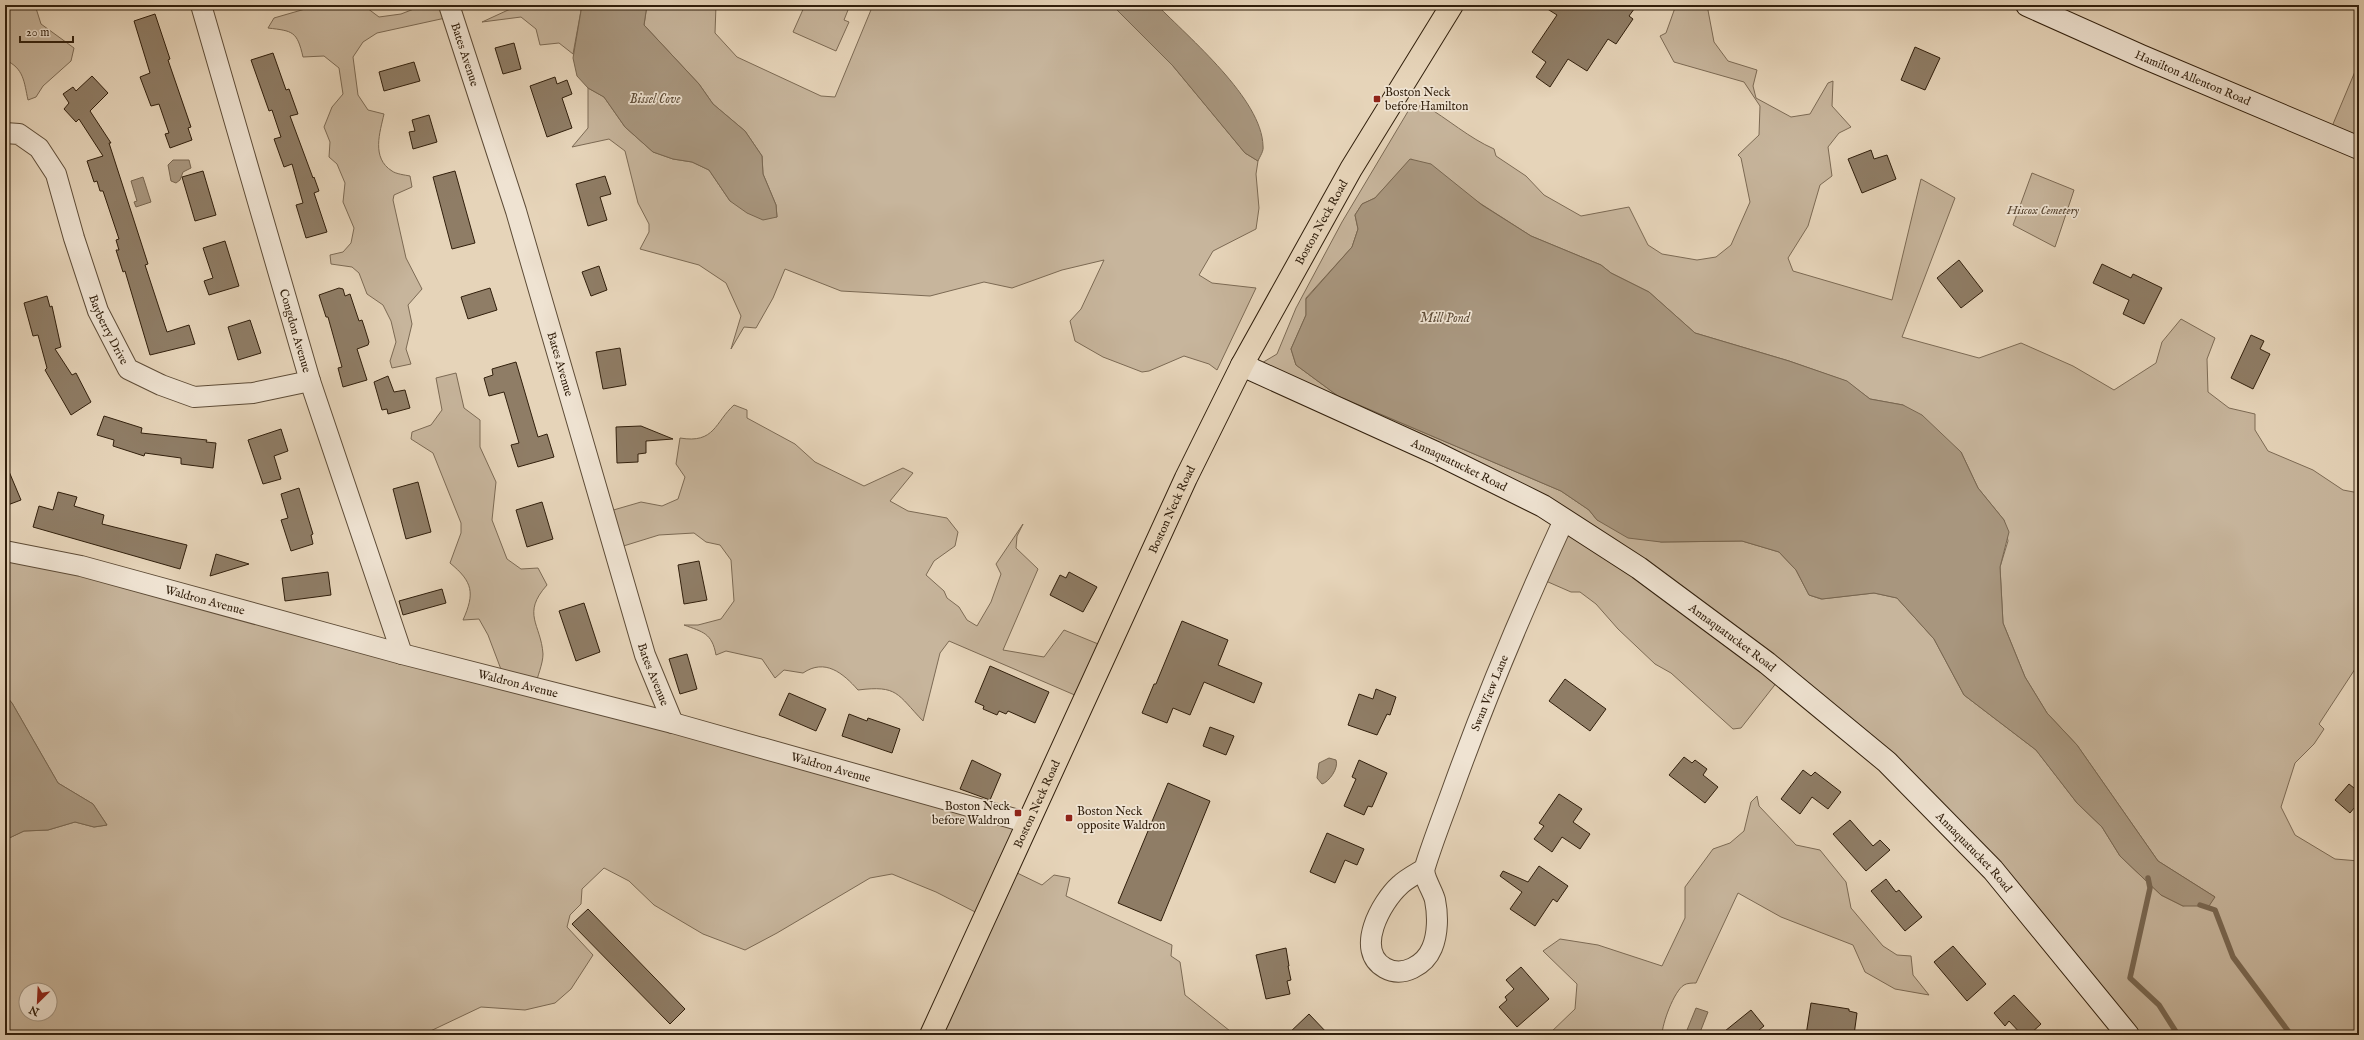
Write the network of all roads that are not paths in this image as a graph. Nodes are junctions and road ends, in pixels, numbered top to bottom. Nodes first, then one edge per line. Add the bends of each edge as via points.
1 (200, 5) edge
2 (449, 5) edge
3 (1452, 5) edge
4 (2027, 5) edge
5 (5, 133) edge
6 (2359, 148) edge
7 (1242, 365) junction
8 (310, 381) junction
9 (1564, 520) junction
10 (5, 551) edge
11 (402, 654) junction
12 (673, 723) junction
13 (1029, 823) junction
14 (1424, 869) junction
15 (931, 1035) edge
16 (2128, 1035) edge

1 - 8 street, Congdon Avenue
2 - 12 street, Bates Avenue via 518,219 645,655
3 - 7 main road, Boston Neck Road via 1351,169
4 - 6 street, Hamilton Allenton Road
5 - 8 street, Bayberry Drive via 19,134 39,148 56,174 98,311 128,369 194,397 253,393
7 - 9 street, Annaquatucket Road via 1436,453 1543,506
7 - 13 main road, Boston Neck Road via 1186,478
8 - 11 street, Congdon Avenue
9 - 14 street, Swan View Lane via 1515,627
9 - 16 street, Annaquatucket Road via 1639,568 1767,663 1887,762 1993,870
10 - 11 street, Waldron Avenue via 80,566
11 - 12 street, Waldron Avenue
12 - 13 street, Waldron Avenue
13 - 15 main road, Boston Neck Road via 991,900
14 - 14 street via 1435,900 1437,932 1432,949 1412,969 1400,972 1385,968 1374,958 1371,930 1399,885

